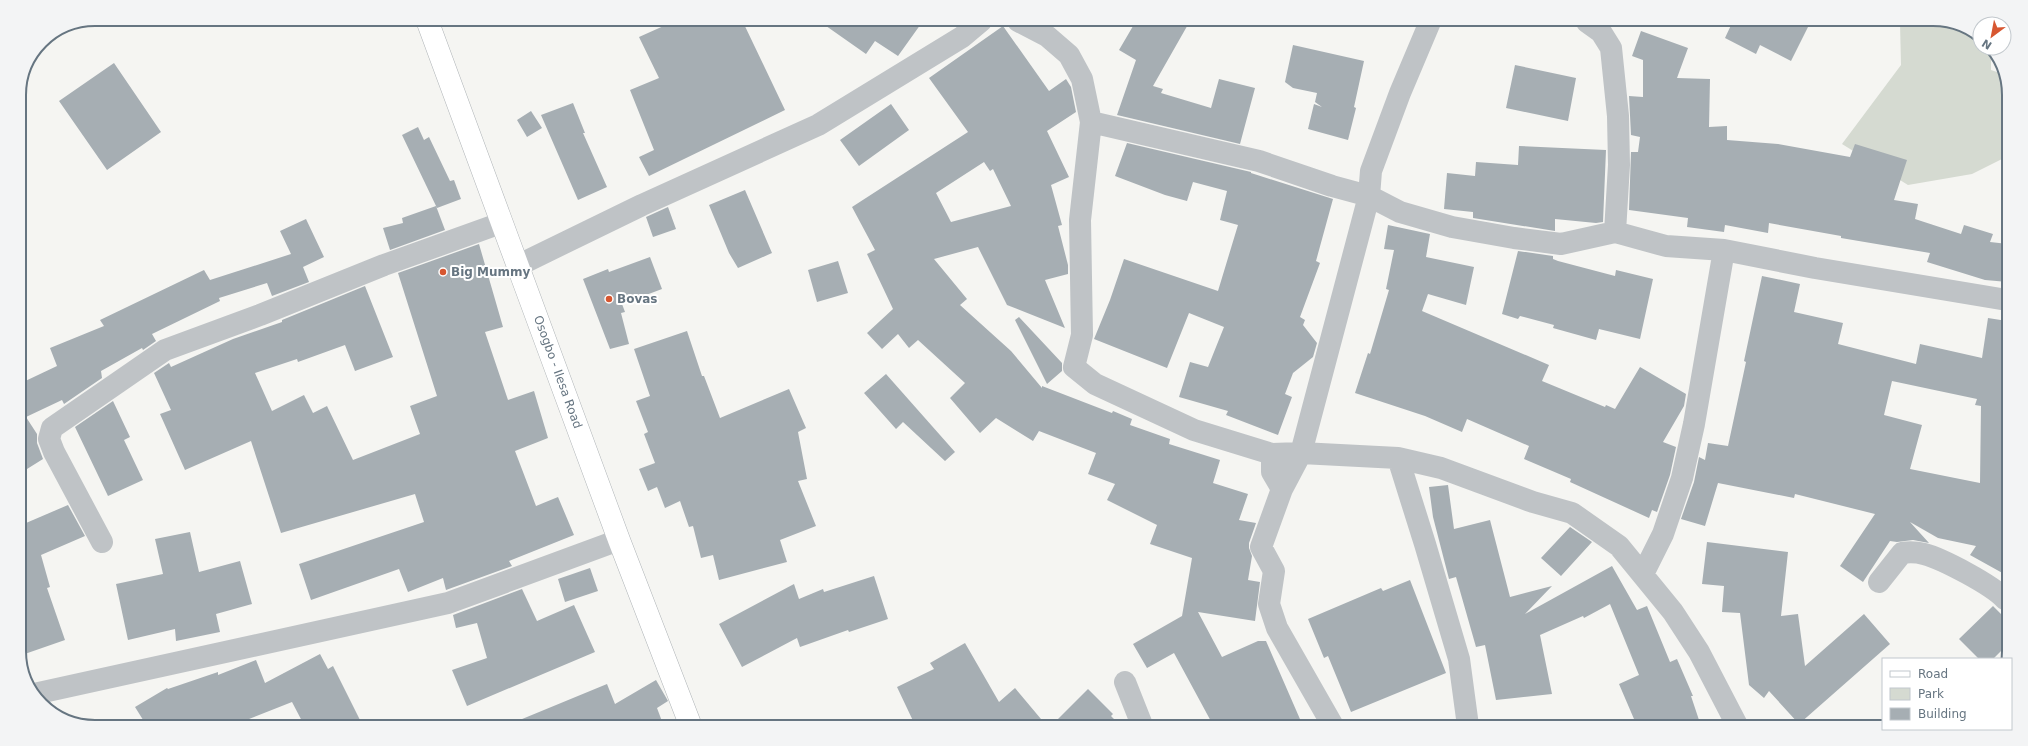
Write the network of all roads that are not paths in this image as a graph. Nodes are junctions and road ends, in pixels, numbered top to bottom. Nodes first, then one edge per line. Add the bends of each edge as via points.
1 (431, 26) edge
2 (975, 26) edge
3 (1028, 26) edge
4 (1428, 26) edge
5 (1593, 26) edge
6 (1091, 122) junction
7 (1368, 196) junction
8 (501, 223) junction
9 (1615, 232) junction
10 (1724, 250) junction
11 (519, 265) junction
12 (2002, 299) edge
13 (1301, 453) junction
14 (1272, 454) junction
15 (1398, 458) junction
16 (1282, 489) junction
17 (619, 540) junction
18 (102, 542) dead end
19 (1643, 574) junction
20 (1879, 582) dead end
21 (2002, 597) edge
22 (1125, 682) dead end
23 (40, 693) edge
24 (688, 720) edge
25 (1140, 720) edge
26 (1330, 720) edge
27 (1467, 720) edge
28 (1734, 720) edge

1 - 8 main road, Osogbo - Ilesa Road
2 - 11 street via 962,37 818,125 642,205
3 - 6 street via 1047,36 1069,55 1082,79
4 - 7 street via 1371,171
5 - 9 street via 1601,32 1611,48 1618,116 1619,165
6 - 7 street via 1259,161
6 - 14 street via 1080,220 1082,335 1074,367 1095,384 1194,430
7 - 9 street via 1400,212 1452,227 1514,238 1561,244
7 - 13 street
8 - 11 main road, Osogbo - Ilesa Road
8 - 18 street via 384,265 165,350 52,428 49,439 54,452
9 - 10 street via 1666,246
10 - 12 street
10 - 19 street via 1694,424 1682,478 1663,534
11 - 17 main road, Osogbo - Ilesa Road
13 - 14 street
13 - 15 street
13 - 16 street
14 - 16 street via 1272,472
15 - 19 street via 1441,468 1533,502 1572,513 1619,546
15 - 27 street via 1459,659
16 - 26 street via 1261,547 1274,571 1269,604 1277,628
17 - 23 street via 448,603
17 - 24 main road, Osogbo - Ilesa Road
19 - 28 street via 1673,612 1699,652
20 - 21 street via 1902,553 1912,552 1925,554 1960,569
22 - 25 street

